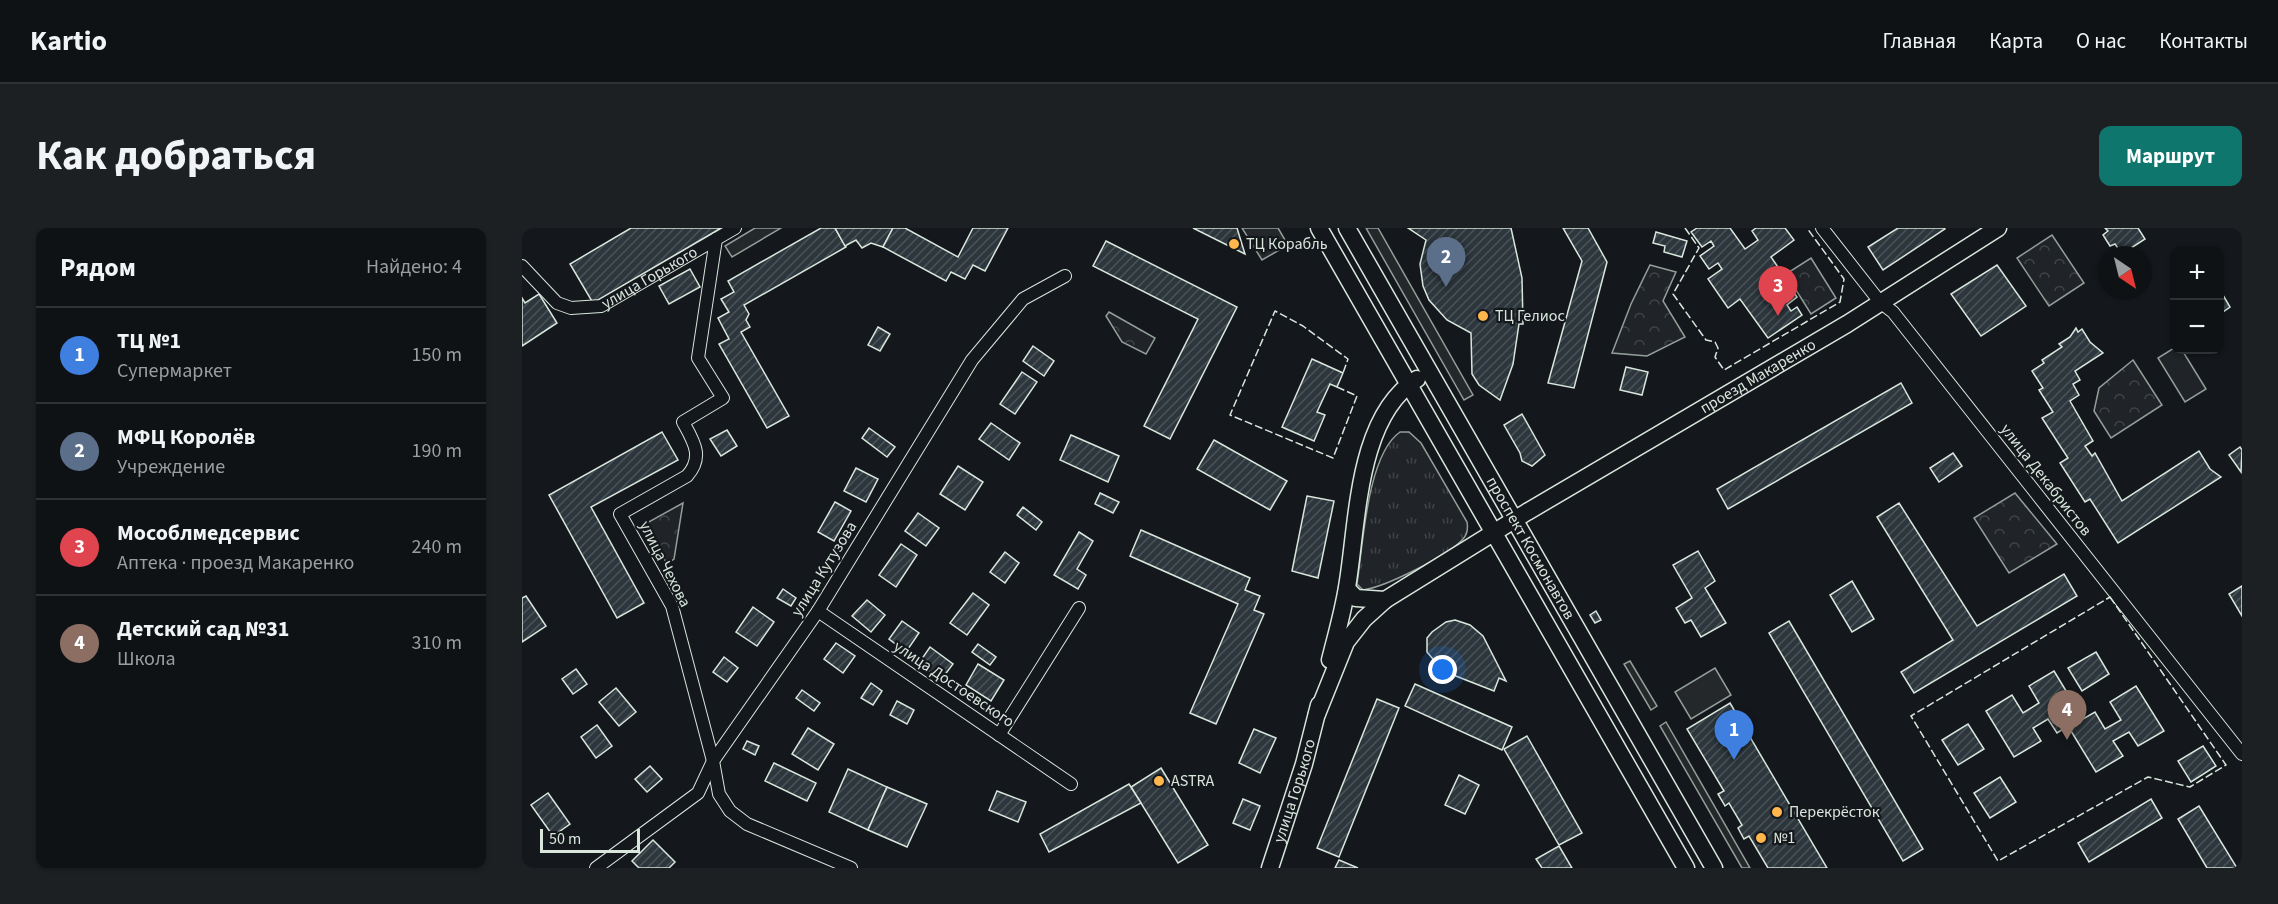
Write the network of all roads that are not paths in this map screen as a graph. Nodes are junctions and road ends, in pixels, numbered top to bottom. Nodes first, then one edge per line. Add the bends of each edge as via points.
1 (735, 228) edge
2 (1319, 228) edge
3 (1347, 228) edge
4 (1822, 228) edge
5 (1998, 228) edge
6 (716, 239) junction
7 (522, 267) edge
8 (1065, 276) dead end
9 (1880, 302) junction
10 (1429, 371) junction
11 (1408, 384) junction
12 (1514, 520) junction
13 (1494, 532) junction
14 (1347, 589) junction
15 (1385, 600) junction
16 (1079, 608) dead end
17 (818, 612) junction
18 (1317, 714) junction
19 (999, 735) junction
20 (2242, 754) edge
21 (713, 761) junction
22 (1071, 784) dead end
23 (596, 868) edge
24 (851, 868) edge
25 (1270, 868) edge
26 (1686, 868) edge
27 (1714, 868) edge

1 - 6 street, улица Горького
2 - 11 main road, проспект Космонавтов
3 - 10 main road, проспект Космонавтов
4 - 9 street, улица Декабристов
5 - 9 main road, проезд Макаренко
6 - 7 street, улица Горького via 601,306 571,308 557,303
6 - 21 street, улица Чехова via 698,358 723,398 683,422 696,444 697,456 691,471 620,514 672,606
8 - 17 street, улица Кутузова via 1023,299 972,360
9 - 12 main road, проезд Макаренко
9 - 20 street, улица Декабристов via 1893,312
10 - 11 main road
10 - 12 main road, проспект Космонавтов
11 - 13 main road, проспект Космонавтов
11 - 14 main road via 1390,404 1375,431 1359,496
12 - 13 main road, проезд Макаренко
12 - 27 main road, проспект Космонавтов
13 - 15 main road, проезд Макаренко
13 - 26 main road, проспект Космонавтов
14 - 15 main road via 1356,597
14 - 18 main road
15 - 18 main road, проезд Макаренко via 1346,642
16 - 19 street
17 - 19 street, улица Достоевского
17 - 21 street, улица Кутузова
18 - 25 main road, улица Горького via 1302,774
19 - 22 street, улица Достоевского
21 - 23 street, улица Кутузова via 698,793
21 - 24 street via 719,794 730,811 747,824

